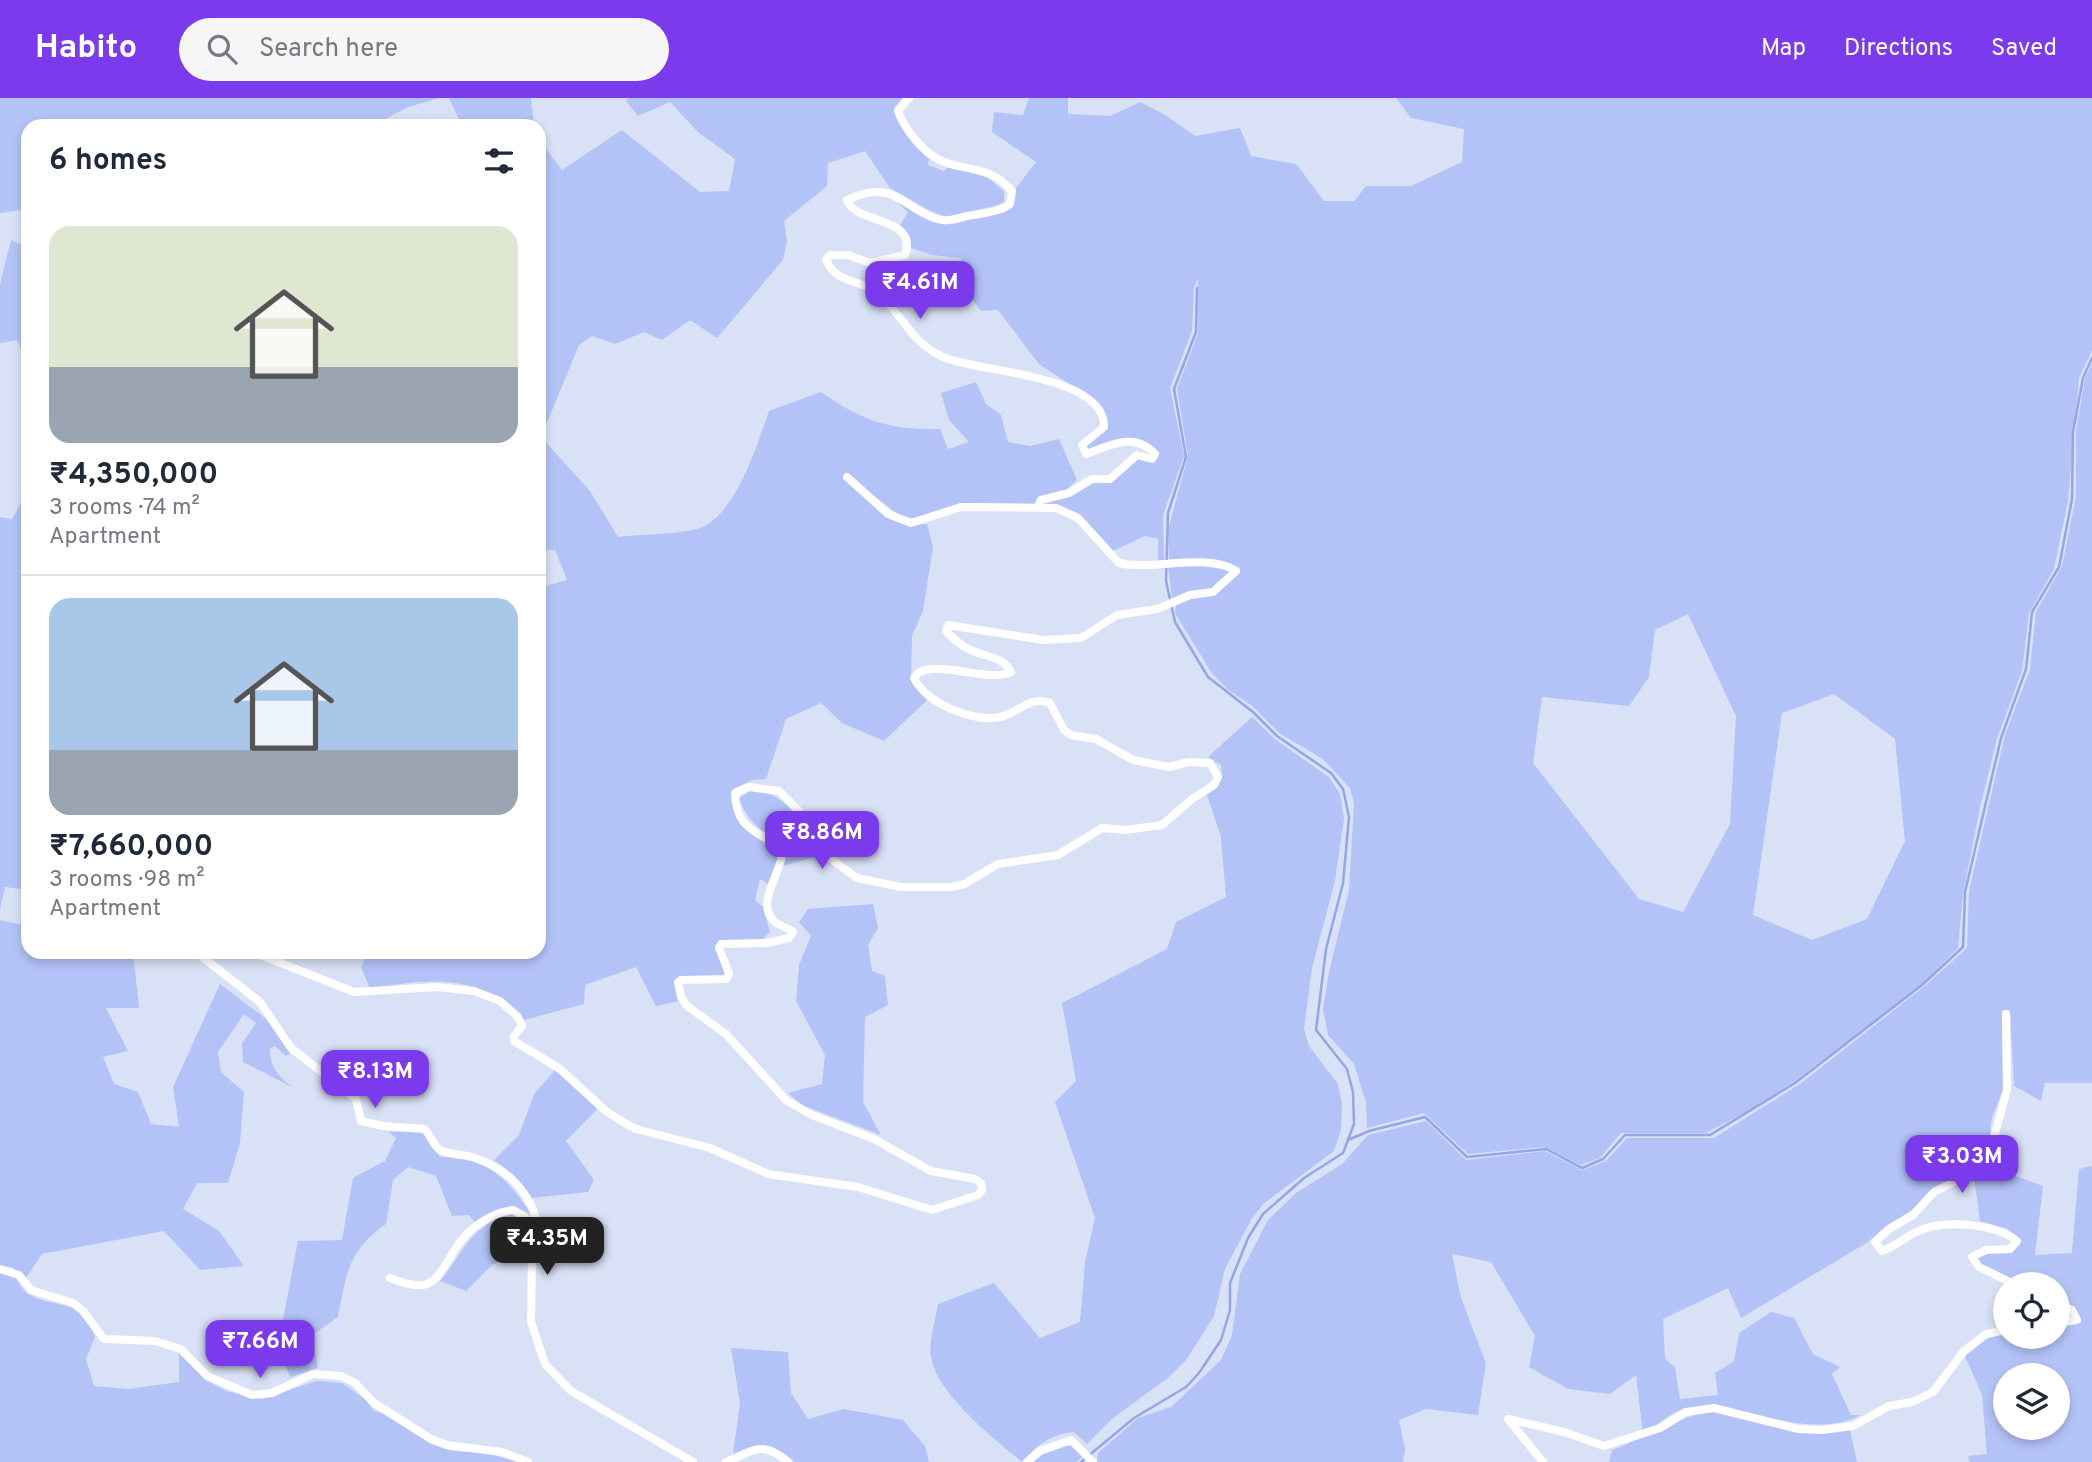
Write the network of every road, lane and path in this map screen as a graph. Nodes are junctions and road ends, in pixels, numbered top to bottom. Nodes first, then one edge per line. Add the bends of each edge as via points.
1 (909, 98) edge
2 (847, 477) dead end
3 (1038, 507) junction
4 (205, 959) edge
5 (271, 959) edge
6 (2006, 1014) dead end
7 (538, 1238) junction
8 (0, 1269) edge
9 (1993, 1274) edge
10 (390, 1278) dead end
11 (2070, 1309) edge
12 (2070, 1321) edge
13 (1993, 1333) edge
14 (528, 1462) edge
15 (693, 1462) edge
16 (726, 1462) edge
17 (788, 1462) edge
18 (1027, 1462) edge
19 (1093, 1462) edge
20 (1543, 1462) edge

1 - 3 street via 898,111 920,144 941,161 999,177 1012,191 1010,204 1002,210 946,221 888,192 853,197 847,200 849,207 897,228 908,247 905,255 870,263 839,254 826,260 839,277 878,293 903,325 944,358 1067,386 1090,398 1104,427 1082,445 1086,454 1129,440 1155,454 1149,459 1132,457 1110,479 1092,479 1069,493 1041,500
2 - 3 street via 888,514 911,523 961,507
3 - 5 street via 1056,508 1078,518 1119,562 1202,564 1237,571 1213,592 1117,615 1081,638 1035,639 948,625 946,631 953,639 998,659 1012,672 922,671 914,678 916,684 942,705 995,718 1033,701 1044,701 1071,735 1096,739 1133,760 1156,766 1210,763 1218,777 1214,785 1162,825 1102,828 1058,855 998,864 951,887 901,887 857,878 822,852 799,811 779,791 739,789 736,801 749,828 782,853 768,909 776,923 793,932 789,938 767,943 721,944 727,979 678,982 687,1006 726,1034 787,1101 874,1139 931,1171 981,1183 982,1190 972,1198 932,1210 858,1187 768,1174 710,1148 636,1129 606,1111 560,1069 514,1041 522,1026 518,1017 489,996 451,987 354,992
4 - 7 street via 260,1002 290,1048 356,1099 361,1121 424,1129 442,1151 486,1162 512,1178 533,1210
6 - 9 street via 2007,1090 1991,1148 1973,1172 1934,1192 1875,1242 1882,1251 1919,1231 1980,1224 2017,1241 2010,1249 1986,1250 1972,1257
7 - 10 street via 525,1217 513,1210 500,1212 468,1232 441,1275 430,1282 407,1285
7 - 15 street via 531,1321 545,1364 571,1391
8 - 14 street via 19,1275 31,1290 73,1303 104,1339 147,1340 181,1349 207,1376 237,1390 262,1395 313,1374 341,1376 431,1439 502,1452
11 - 12 street via 2077,1320
13 - 20 street via 1964,1351 1933,1392 1889,1406 1853,1426 1797,1429 1714,1408 1686,1412 1660,1428 1604,1446 1508,1419
16 - 17 street via 768,1448
18 - 19 street via 1040,1451 1071,1440

